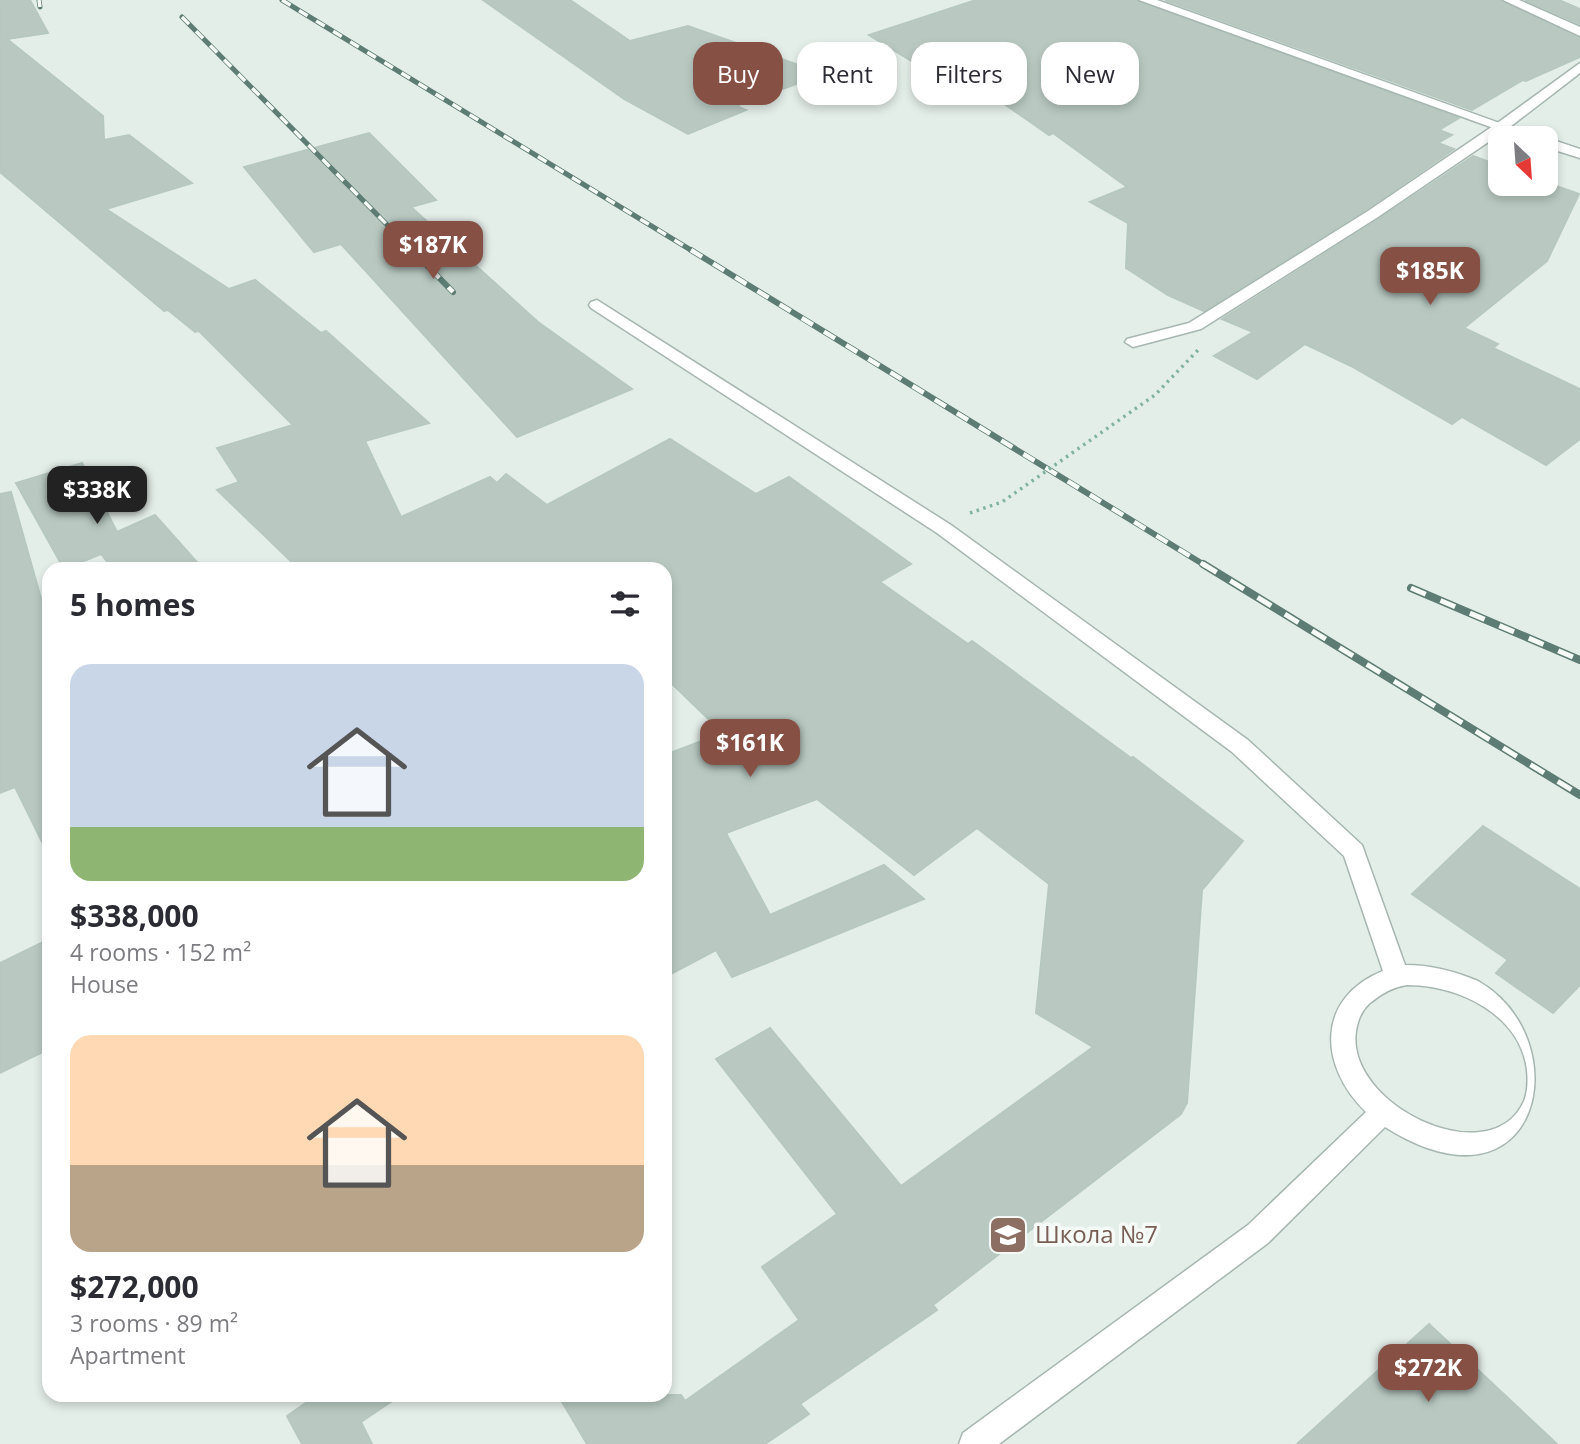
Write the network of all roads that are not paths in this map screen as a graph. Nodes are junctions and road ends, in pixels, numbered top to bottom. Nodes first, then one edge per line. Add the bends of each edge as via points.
1 (1145, 0) edge
2 (1509, 0) edge
3 (1580, 32) edge
4 (1580, 66) edge
5 (1499, 126) edge
6 (1503, 126) edge
7 (1488, 136) edge
8 (1558, 147) edge
9 (1580, 155) edge
10 (597, 305) dead end
11 (1133, 342) dead end
12 (1398, 976) junction
13 (1383, 1112) junction
14 (974, 1444) edge

1 - 5 street
2 - 3 street
4 - 6 street
7 - 11 street via 1195,326
8 - 9 street
10 - 12 street via 943,530 1241,746 1354,851
12 - 13 street via 1371,986 1352,1004 1342,1028 1344,1056 1359,1086
12 - 13 street via 1427,975 1458,982 1513,1017 1532,1042 1542,1070 1541,1096 1529,1119 1508,1136 1479,1143 1446,1141 1413,1130
13 - 14 street via 1258,1234

